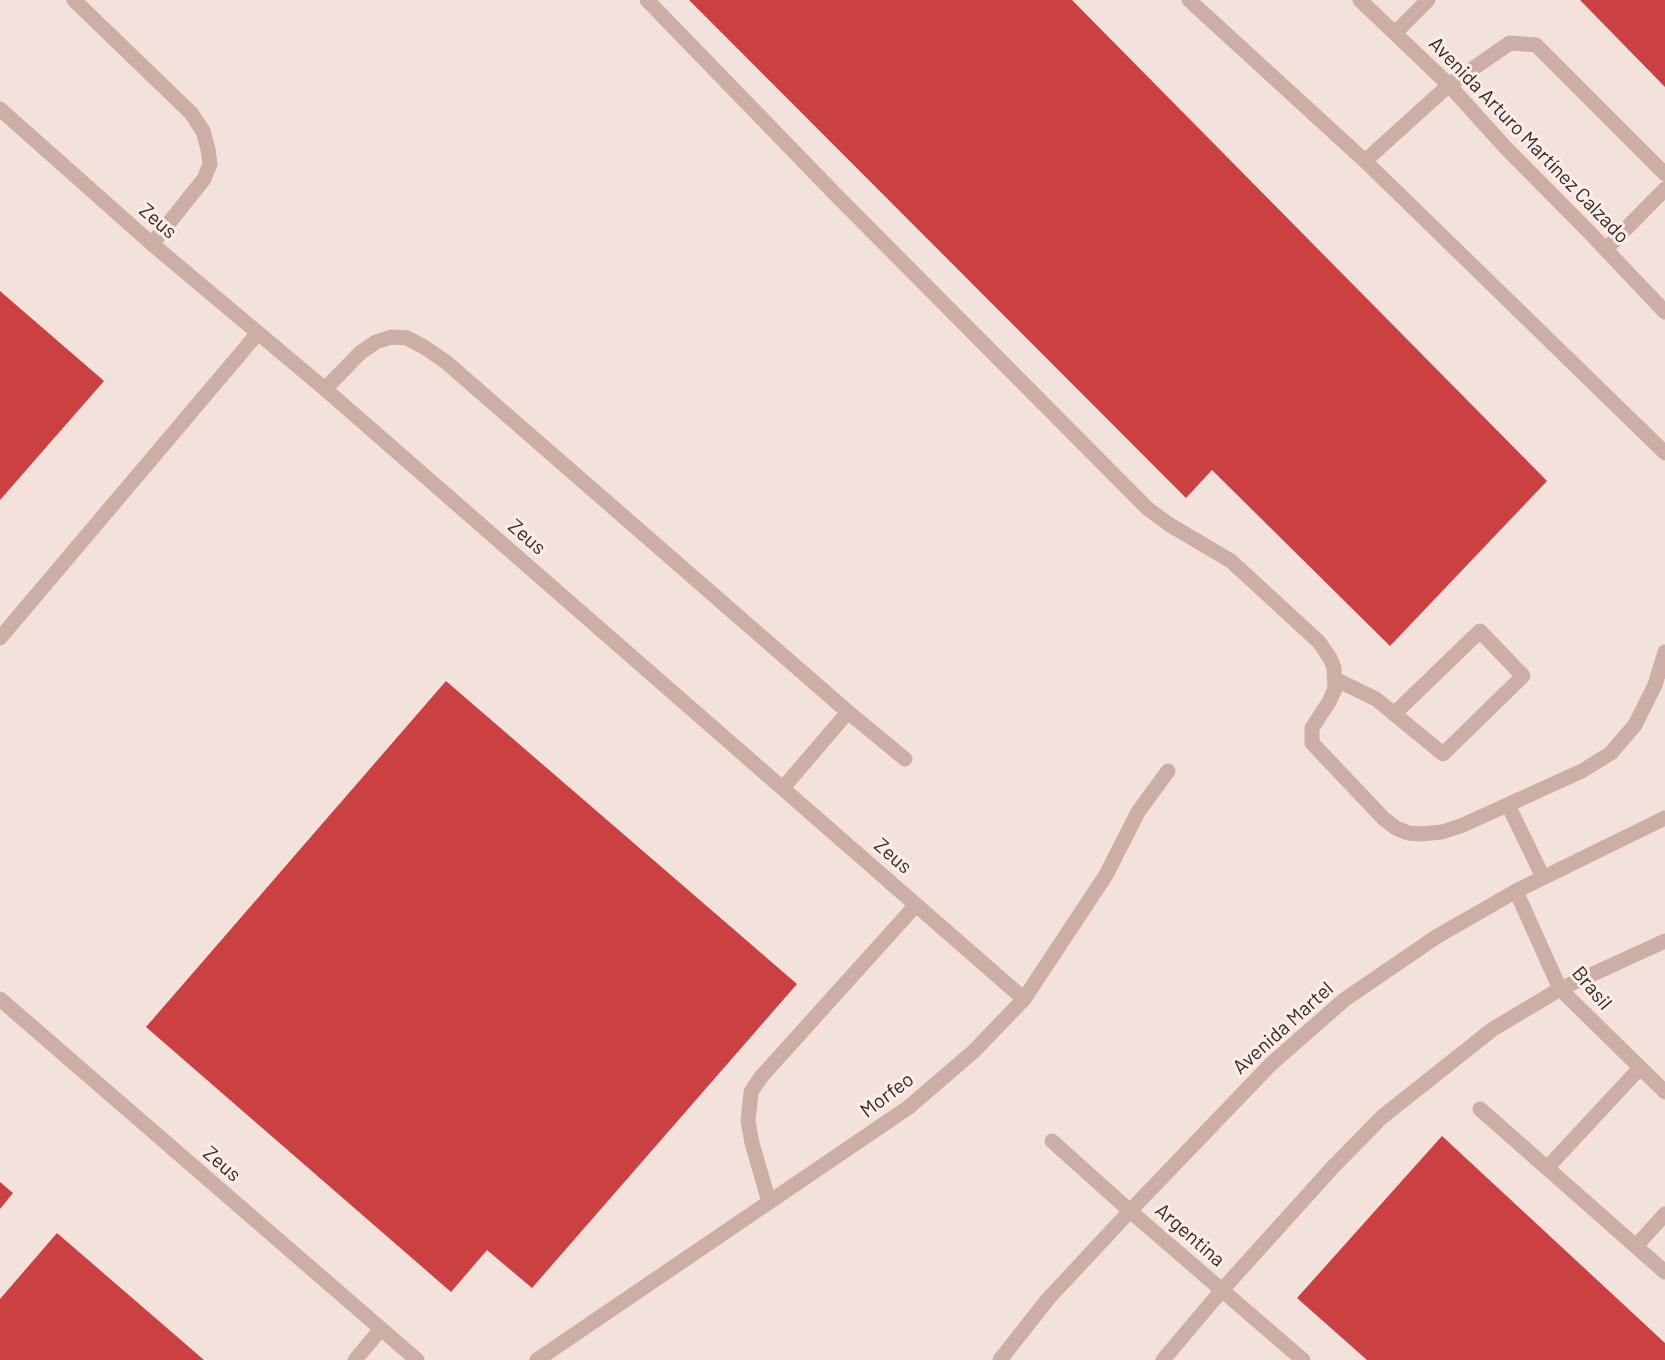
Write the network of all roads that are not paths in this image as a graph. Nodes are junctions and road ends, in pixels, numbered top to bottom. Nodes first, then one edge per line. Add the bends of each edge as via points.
1 (74, 0) edge
2 (647, 0) edge
3 (1189, 0) edge
4 (1360, 0) edge
5 (1428, 0) edge
6 (1395, 33) junction
7 (1449, 85) junction
8 (0, 109) edge
9 (1365, 161) junction
10 (1665, 174) edge
11 (1665, 189) edge
12 (152, 244) junction
13 (1606, 249) junction
14 (1665, 312) edge
15 (258, 333) junction
16 (325, 389) junction
17 (1665, 453) edge
18 (0, 638) edge
19 (1665, 652) edge
20 (1335, 679) junction
21 (848, 712) junction
22 (1394, 714) junction
23 (905, 759) dead end
24 (1168, 771) dead end
25 (783, 788) junction
26 (1508, 805) junction
27 (1665, 818) edge
28 (1543, 878) junction
29 (1516, 891) junction
30 (916, 905) junction
31 (1665, 941) edge
32 (1560, 989) junction
33 (0, 999) edge
34 (1024, 999) junction
35 (1639, 1069) junction
36 (1665, 1092) edge
37 (1480, 1109) dead end
38 (1052, 1141) dead end
39 (1547, 1168) junction
40 (769, 1203) junction
41 (1130, 1211) junction
42 (1665, 1214) edge
43 (1636, 1246) junction
44 (1665, 1272) edge
45 (1222, 1290) junction
46 (381, 1329) junction
47 (1170, 1357) edge
48 (355, 1360) edge
49 (417, 1360) edge
50 (537, 1360) edge
51 (1000, 1360) edge
52 (1303, 1360) edge

1 - 12 street via 191,113 206,140 210,164 204,179
2 - 20 street via 1148,509 1231,561 1319,642 1330,658
3 - 9 street
4 - 6 street, Avenida Arturo Martínez Calzado
5 - 6 street
6 - 7 street, Avenida Arturo Martínez Calzado
7 - 9 street
7 - 10 street via 1510,43 1536,45
7 - 13 street, Avenida Arturo Martínez Calzado
8 - 12 street, Zeus
9 - 17 street
11 - 13 street
12 - 15 street, Zeus
13 - 14 street, Avenida Arturo Martínez Calzado
15 - 16 street, Zeus
15 - 18 street
16 - 21 street via 376,342 391,337 407,338 424,347
16 - 25 street, Zeus
19 - 26 street via 1655,685 1635,725 1611,753
20 - 22 street via 1376,699
20 - 26 street via 1329,702 1312,728 1312,743 1396,828 1421,834 1442,832
21 - 23 street
21 - 25 street
22 - 22 street via 1443,754 1523,676 1480,631
24 - 34 street, Morfeo via 1138,812 1106,875
25 - 30 street, Zeus
26 - 28 street
27 - 28 street, Avenida Martel
28 - 29 street, Avenida Martel
29 - 32 street, Brasil
29 - 41 street, Avenida Martel via 1436,937 1344,1000 1271,1064
30 - 34 street, Zeus
30 - 40 street via 761,1077 752,1092 748,1121
31 - 32 street
32 - 35 street, Brasil
32 - 45 street via 1493,1029 1382,1117
33 - 46 street, Zeus
34 - 40 street, Morfeo via 974,1051 909,1107
35 - 36 street, Brasil
35 - 39 street
37 - 39 street
38 - 41 street, Argentina
39 - 43 street
40 - 50 street, Morfeo
41 - 45 street, Argentina
41 - 51 street, Avenida Martel via 1048,1299
42 - 43 street
43 - 44 street
45 - 47 street
45 - 52 street, Argentina
46 - 48 street
46 - 49 street, Zeus

